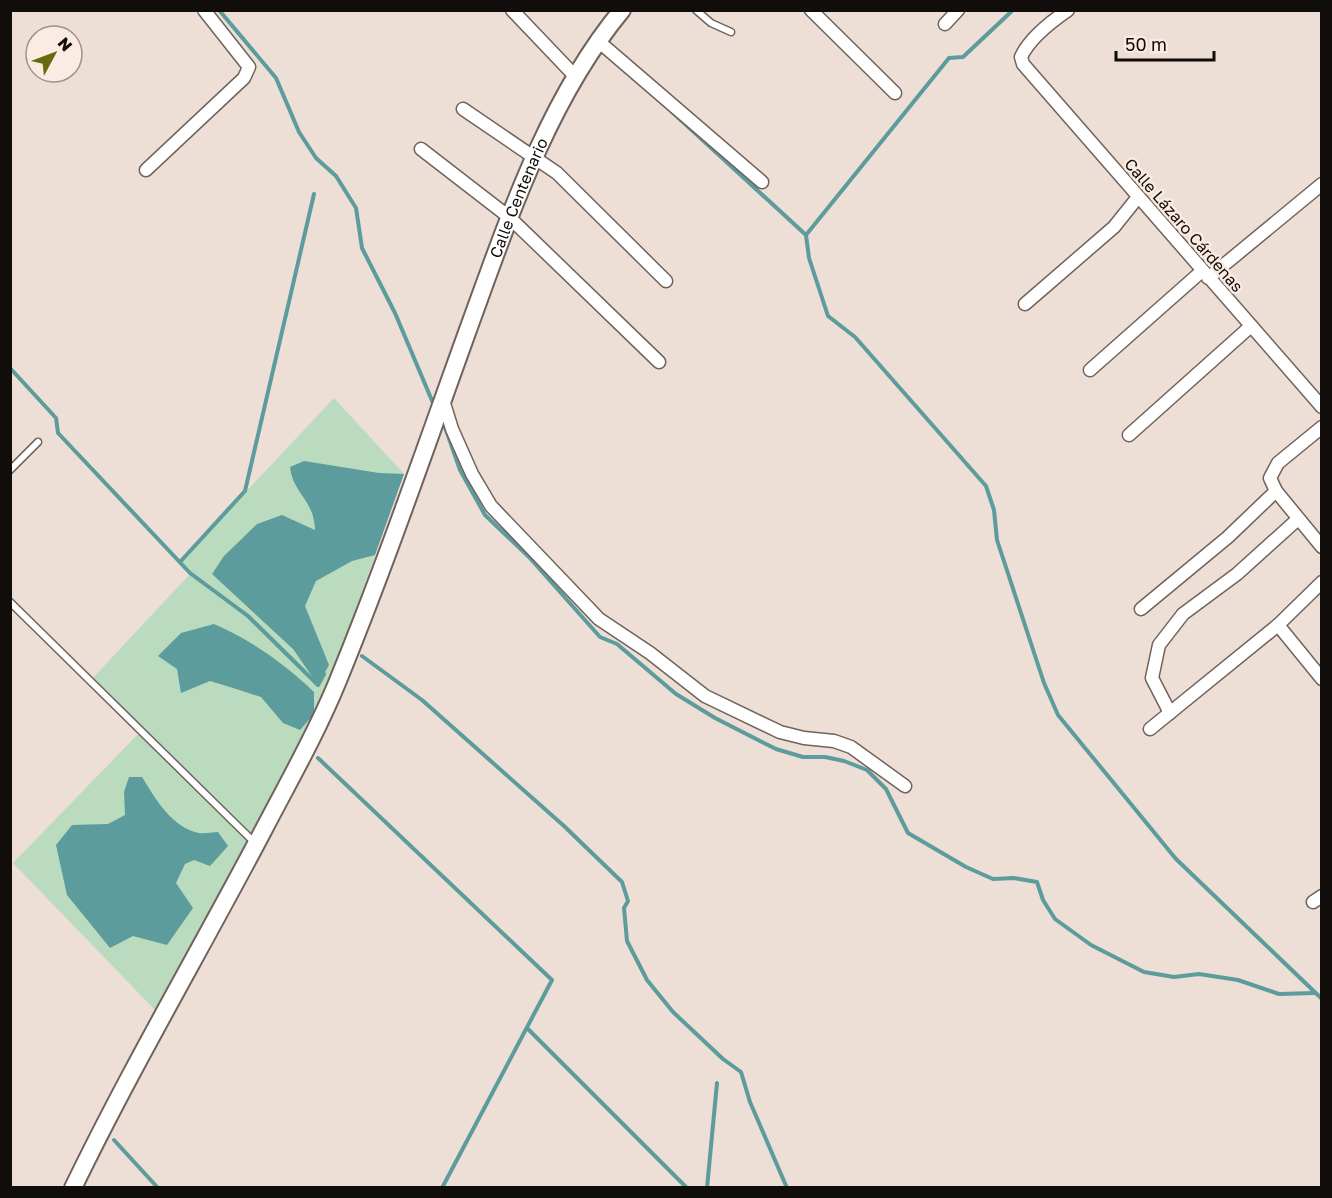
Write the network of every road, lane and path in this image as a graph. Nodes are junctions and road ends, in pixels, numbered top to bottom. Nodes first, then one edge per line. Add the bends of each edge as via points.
1 (204, 10) edge
2 (512, 10) edge
3 (622, 10) edge
4 (696, 10) edge
5 (811, 10) edge
6 (958, 10) edge
7 (1068, 10) edge
8 (945, 24) dead end
9 (731, 32) dead end
10 (597, 40) junction
11 (574, 75) junction
12 (895, 93) dead end
13 (463, 109) dead end
14 (421, 149) dead end
15 (536, 159) junction
16 (146, 170) dead end
17 (762, 182) dead end
18 (1322, 184) edge
19 (1138, 197) junction
20 (509, 217) junction
21 (1205, 275) junction
22 (666, 281) dead end
23 (1025, 304) dead end
24 (1251, 326) junction
25 (659, 362) dead end
26 (1090, 370) dead end
27 (443, 400) junction
28 (1322, 406) edge
29 (1322, 427) edge
30 (1129, 435) dead end
31 (38, 442) dead end
32 (10, 470) edge
33 (1276, 491) junction
34 (1298, 519) junction
35 (1322, 547) edge
36 (1322, 582) edge
37 (10, 602) edge
38 (1141, 609) dead end
39 (1278, 625) junction
40 (1322, 680) edge
41 (1170, 712) junction
42 (1150, 729) dead end
43 (905, 786) dead end
44 (256, 844) junction
45 (73, 1188) edge

1 - 16 street via 249,67 244,78
2 - 11 street
3 - 10 street, Calle Centenario
4 - 9 lane via 711,23
5 - 12 street
6 - 8 street
7 - 19 street, Calle Lázaro Cárdenas via 1026,49 1021,57 1023,64
10 - 11 street, Calle Centenario
10 - 17 street
11 - 15 street, Calle Centenario
13 - 15 street
14 - 20 street
15 - 20 street, Calle Centenario
15 - 22 street via 557,173
18 - 21 street
19 - 21 street, Calle Lázaro Cárdenas
19 - 23 street via 1114,227
20 - 25 street
20 - 27 street, Calle Centenario
21 - 24 street, Calle Lázaro Cárdenas
21 - 26 street
24 - 28 street, Calle Lázaro Cárdenas
24 - 30 street
27 - 43 street via 472,474 491,506 599,619 650,652 705,696 780,732 851,747
27 - 44 street, Calle Centenario via 338,682
29 - 33 street via 1273,468 1270,477
31 - 32 lane
33 - 34 street
33 - 38 street via 1228,537
34 - 35 street
34 - 41 street via 1237,574 1183,614 1159,645 1152,678
36 - 39 street
37 - 44 lane
39 - 40 street
39 - 41 street
41 - 42 street
44 - 45 street, Calle Centenario

